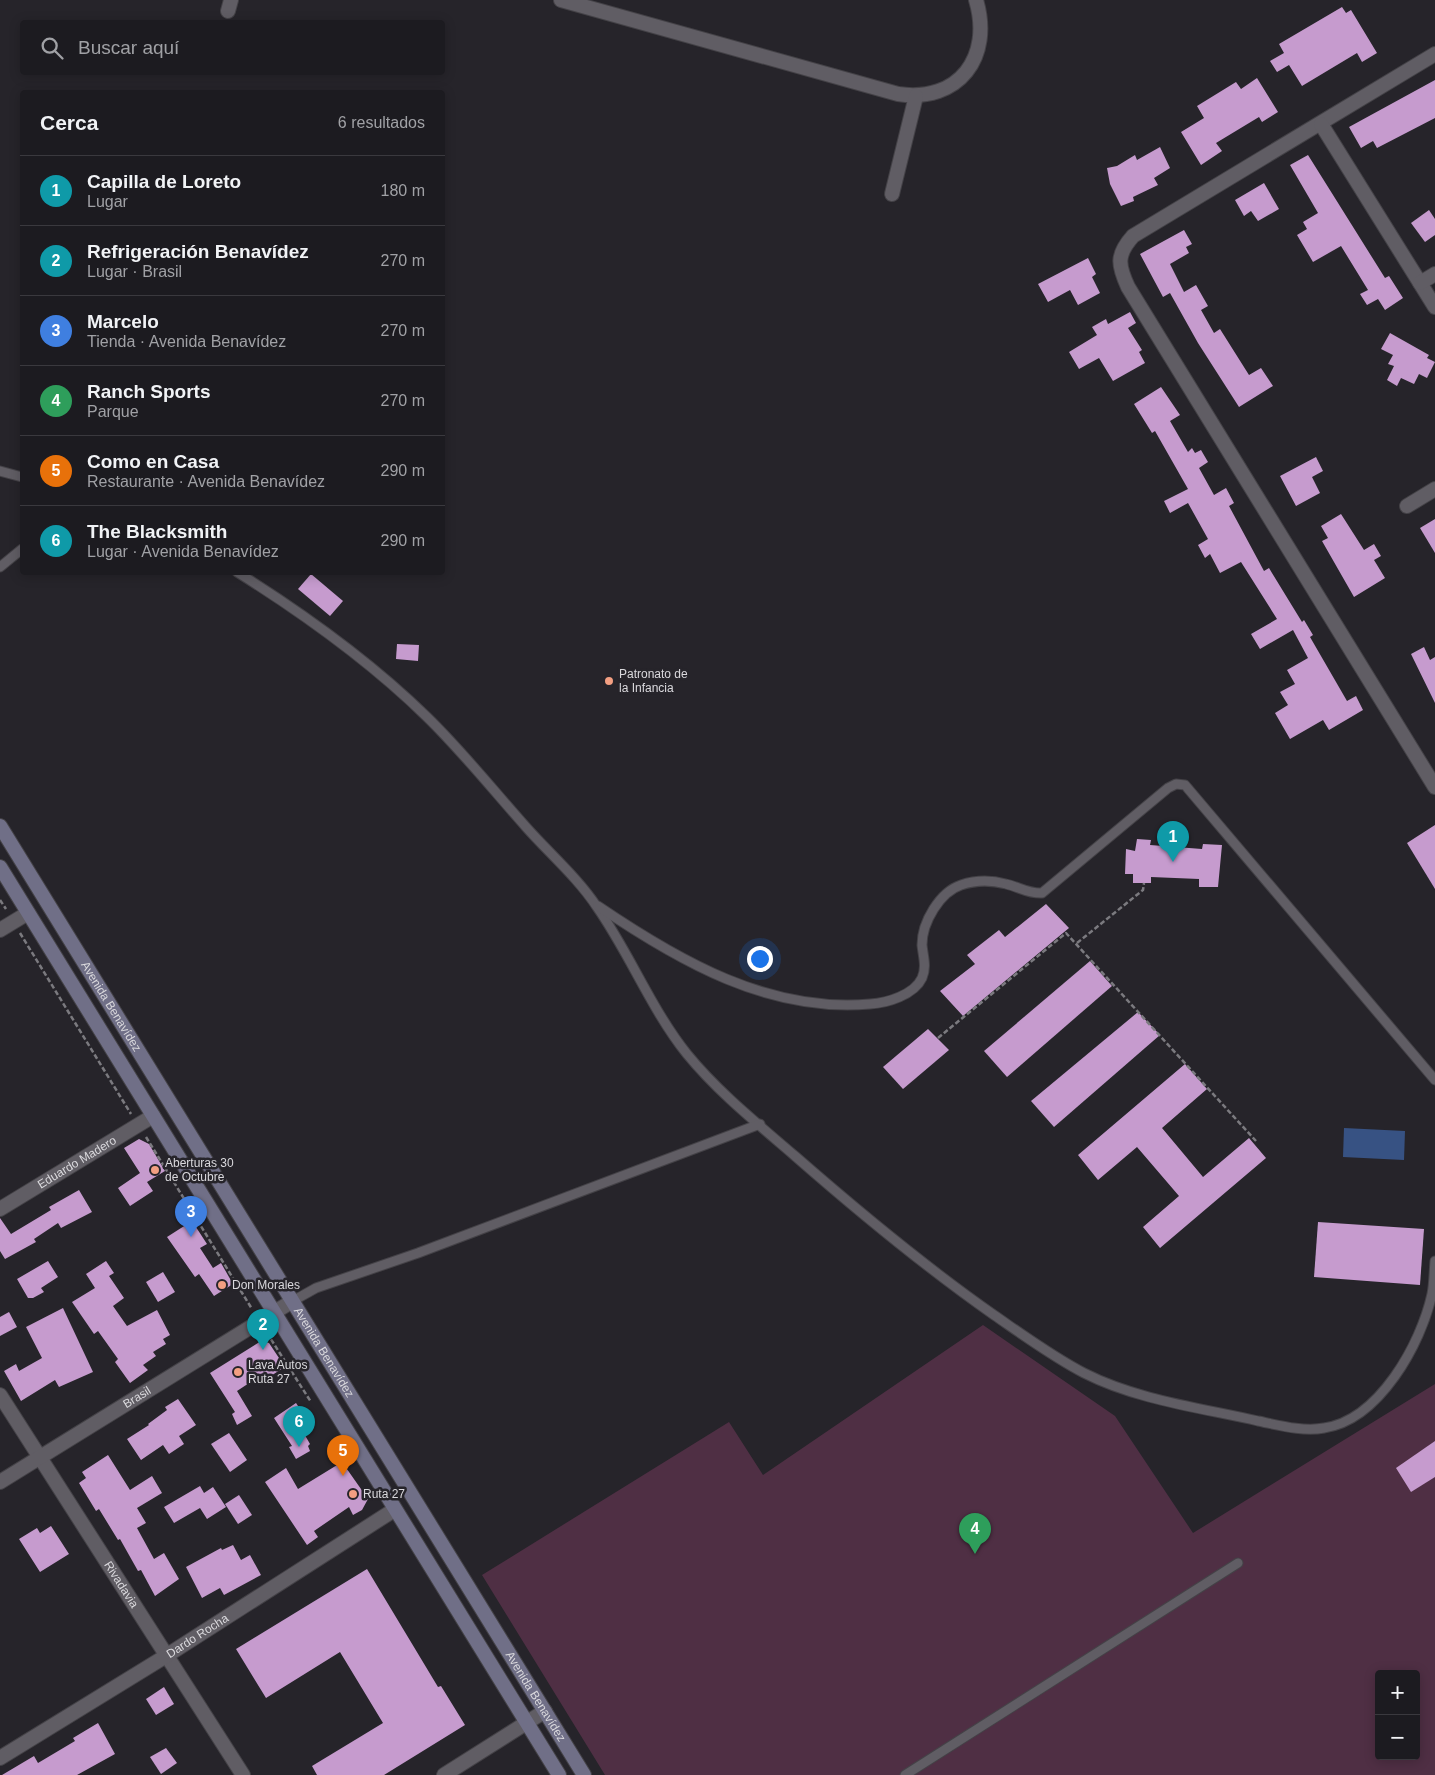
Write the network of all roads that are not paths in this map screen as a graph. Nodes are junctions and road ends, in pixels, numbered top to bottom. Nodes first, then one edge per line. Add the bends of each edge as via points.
1 (561, 0) edge
2 (976, 0) edge
3 (1435, 54) edge
4 (916, 96) junction
5 (1321, 124) junction
6 (892, 194) dead end
7 (1435, 274) edge
8 (1420, 283) junction
9 (1435, 307) edge
10 (0, 471) edge
11 (20, 476) edge
12 (1435, 489) edge
13 (1407, 506) dead end
14 (20, 551) edge
15 (0, 567) edge
16 (242, 575) edge
17 (1429, 764) edge
18 (1435, 787) edge
19 (0, 826) edge
20 (0, 867) edge
21 (596, 905) junction
22 (28, 913) junction
23 (0, 930) edge
24 (1435, 1080) edge
25 (154, 1116) junction
26 (760, 1124) junction
27 (0, 1208) edge
28 (1435, 1261) edge
29 (291, 1302) junction
30 (272, 1312) junction
31 (0, 1395) edge
32 (38, 1458) junction
33 (0, 1482) edge
34 (394, 1510) junction
35 (1238, 1563) dead end
36 (166, 1656) junction
37 (545, 1711) junction
38 (527, 1723) junction
39 (0, 1758) edge
40 (243, 1775) edge
41 (444, 1775) edge
42 (559, 1775) edge
43 (584, 1775) edge
44 (905, 1775) edge

1 - 4 street via 898,94
2 - 4 street via 982,27 978,51 966,73 951,86
3 - 5 street
4 - 6 street
5 - 8 street
5 - 17 street via 1133,236 1123,248 1121,273
7 - 8 street
8 - 9 street
10 - 11 lane
12 - 13 street
14 - 15 lane
16 - 21 lane via 348,649 427,717
17 - 18 street
19 - 29 main road, Avenida Benavídez
20 - 22 main road, Avenida Benavídez
21 - 24 lane via 643,937 738,985 770,995 834,1005 883,1003 908,993 922,979 925,965 922,943 932,911 946,892 984,880 1032,894 1042,893 1168,788 1176,784 1185,785
21 - 26 lane via 668,1029 690,1058
22 - 23 street
22 - 25 main road, Avenida Benavídez
25 - 27 street, Eduardo Madero
25 - 30 main road, Avenida Benavídez
26 - 28 lane via 859,1213 951,1284 1085,1373 1152,1397 1271,1424 1322,1429 1362,1412 1389,1385 1405,1360 1432,1293
26 - 29 lane via 418,1253 316,1288
29 - 30 street, Brasil
29 - 37 main road, Avenida Benavídez
30 - 32 street, Brasil
30 - 34 main road, Avenida Benavídez
31 - 32 street, Rivadavia
32 - 33 street, Brasil
32 - 36 street, Rivadavia
34 - 36 street, Dardo Rocha
34 - 38 main road, Avenida Benavídez
35 - 44 lane
36 - 39 street, Dardo Rocha
36 - 40 street, Rivadavia
37 - 38 street
37 - 43 main road, Avenida Benavídez
38 - 41 street
38 - 42 main road, Avenida Benavídez

